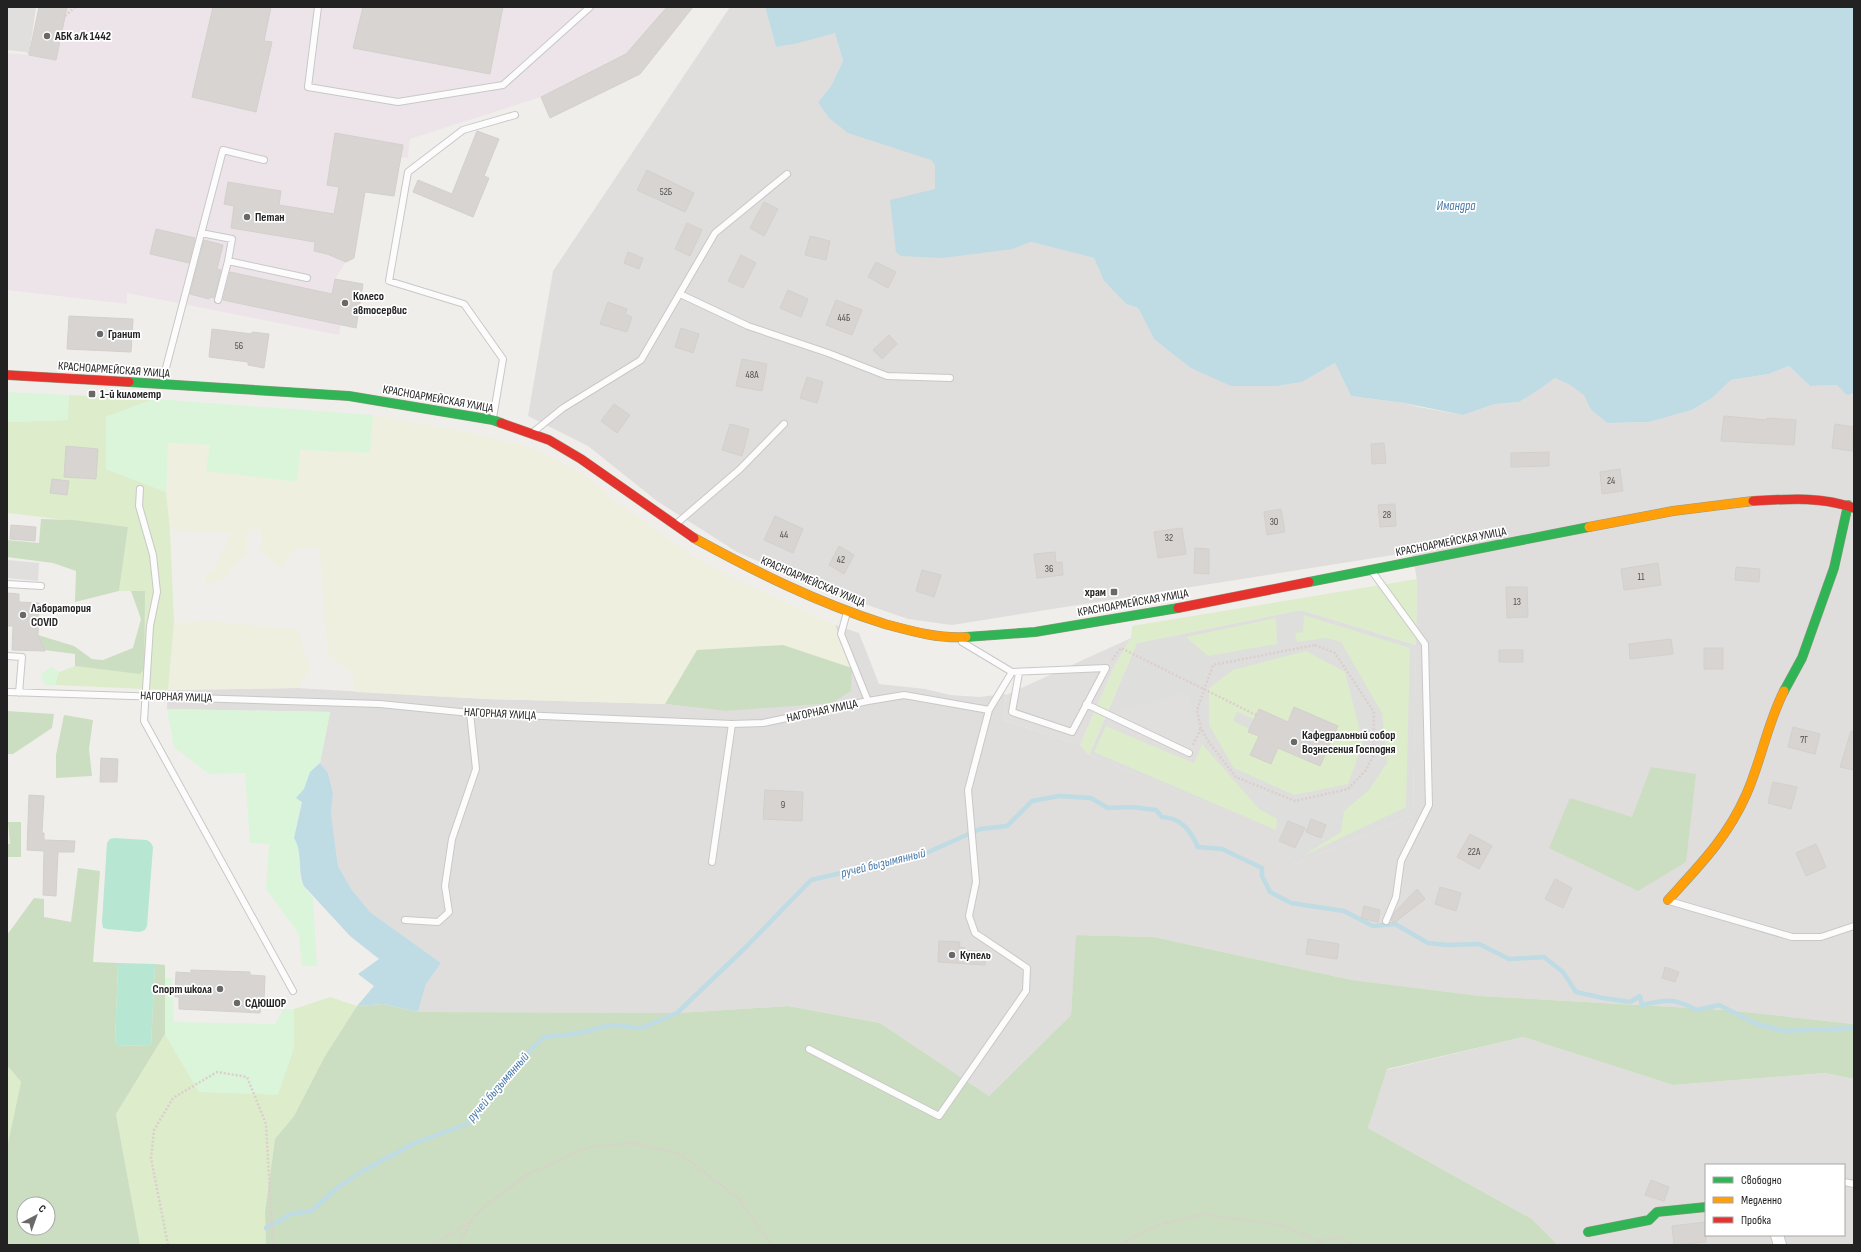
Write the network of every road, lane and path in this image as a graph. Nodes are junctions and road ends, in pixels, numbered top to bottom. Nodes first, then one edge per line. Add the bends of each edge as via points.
1 (75, 7) edge
2 (318, 7) edge
3 (590, 7) edge
4 (65, 16) dead end
5 (515, 115) dead end
6 (264, 160) dead end
7 (787, 174) dead end
8 (201, 233) junction
9 (228, 261) junction
10 (307, 278) dead end
11 (680, 294) junction
12 (218, 300) dead end
13 (7, 375) edge
14 (950, 378) dead end
15 (162, 385) junction
16 (493, 420) junction
17 (784, 424) dead end
18 (531, 434) junction
19 (140, 489) dead end
20 (1852, 504) edge
21 (674, 525) junction
22 (1370, 569) junction
23 (7, 584) edge
24 (41, 586) dead end
25 (847, 612) junction
26 (956, 638) junction
27 (7, 656) edge
28 (1106, 668) junction
29 (1012, 672) junction
30 (1019, 673) junction
31 (1205, 690) junction
32 (7, 692) edge
33 (19, 693) junction
34 (146, 696) junction
35 (868, 701) junction
36 (1086, 704) junction
37 (989, 710) junction
38 (470, 713) junction
39 (1256, 715) dead end
40 (732, 724) junction
41 (1201, 728) junction
42 (1189, 753) joint
43 (712, 862) dead end
44 (1668, 900) joint
45 (405, 920) dead end
46 (1386, 921) dead end
47 (1854, 926) edge
48 (293, 991) dead end
49 (809, 1049) dead end
50 (1705, 1207) edge
51 (471, 1221) junction
52 (1588, 1232) dead end
53 (1319, 1241) junction
54 (168, 1245) edge
55 (273, 1245) edge
56 (433, 1245) edge
57 (459, 1245) edge
58 (772, 1245) edge
59 (1120, 1245) edge
60 (1321, 1245) edge
61 (1354, 1245) edge

1 - 4 path
2 - 3 lane via 308,87 398,102 503,85
5 - 16 lane via 463,130 408,172 389,281 464,304 503,359
6 - 8 lane via 222,150
7 - 11 lane via 715,232
8 - 9 lane via 232,239
8 - 15 lane
9 - 10 lane
9 - 12 lane
11 - 14 lane via 748,326 887,376
11 - 18 lane via 641,360 563,408
13 - 15 street, КРАСНОАРМЕЙСКАЯ УЛИЦА
15 - 16 street, КРАСНОАРМЕЙСКАЯ УЛИЦА via 349,396
16 - 18 street, КРАСНОАРМЕЙСКАЯ УЛИЦА
17 - 21 lane via 740,468
18 - 21 street, КРАСНОАРМЕЙСКАЯ УЛИЦА via 549,440 581,459
19 - 34 lane via 139,506 153,555 157,592 150,626
20 - 22 street, КРАСНОАРМЕЙСКАЯ УЛИЦА via 1807,497 1717,504
20 - 44 street via 1834,568 1802,658 1781,697 1747,793 1732,824 1709,856
21 - 25 street, КРАСНОАРМЕЙСКАЯ УЛИЦА via 756,572
22 - 26 street, КРАСНОАРМЕЙСКАЯ УЛИЦА via 1195,605 1034,632
22 - 46 lane via 1425,644 1429,805 1401,861 1396,896
23 - 24 lane
25 - 26 street, КРАСНОАРМЕЙСКАЯ УЛИЦА via 910,631
25 - 35 lane via 841,634
26 - 29 lane
27 - 33 lane via 22,656
28 - 30 lane
28 - 31 path via 1121,648
28 - 36 lane
29 - 30 lane
29 - 37 lane
30 - 36 lane via 1012,712 1072,732
31 - 39 path
31 - 41 path via 1197,710
31 - 41 path via 1213,665 1315,645 1335,653 1374,712 1373,756 1366,770 1348,789 1295,801 1236,777
32 - 33 lane, НАГОРНАЯ УЛИЦА
33 - 34 lane, НАГОРНАЯ УЛИЦА
34 - 38 lane, НАГОРНАЯ УЛИЦА via 380,704
34 - 48 lane via 144,721
35 - 37 lane, НАГОРНАЯ УЛИЦА via 904,695
35 - 40 lane, НАГОРНАЯ УЛИЦА via 763,723
36 - 42 lane
37 - 49 lane via 968,790 976,882 969,916 975,933 1027,968 1026,991 939,1116
38 - 40 lane, НАГОРНАЯ УЛИЦА
38 - 45 lane via 476,769 452,839 445,886 449,912 438,922
40 - 43 lane
41 - 42 path
44 - 47 lane via 1792,937 1820,937
50 - 52 street via 1657,1212 1649,1220
51 - 56 path
51 - 57 path
51 - 58 path via 485,1206 528,1174 589,1148 634,1143 680,1154 738,1198
53 - 59 path via 1284,1226 1203,1214 1158,1225
53 - 60 path
53 - 61 path via 1339,1238
54 - 55 path via 151,1158 154,1130 173,1098 217,1072 247,1077 266,1124

